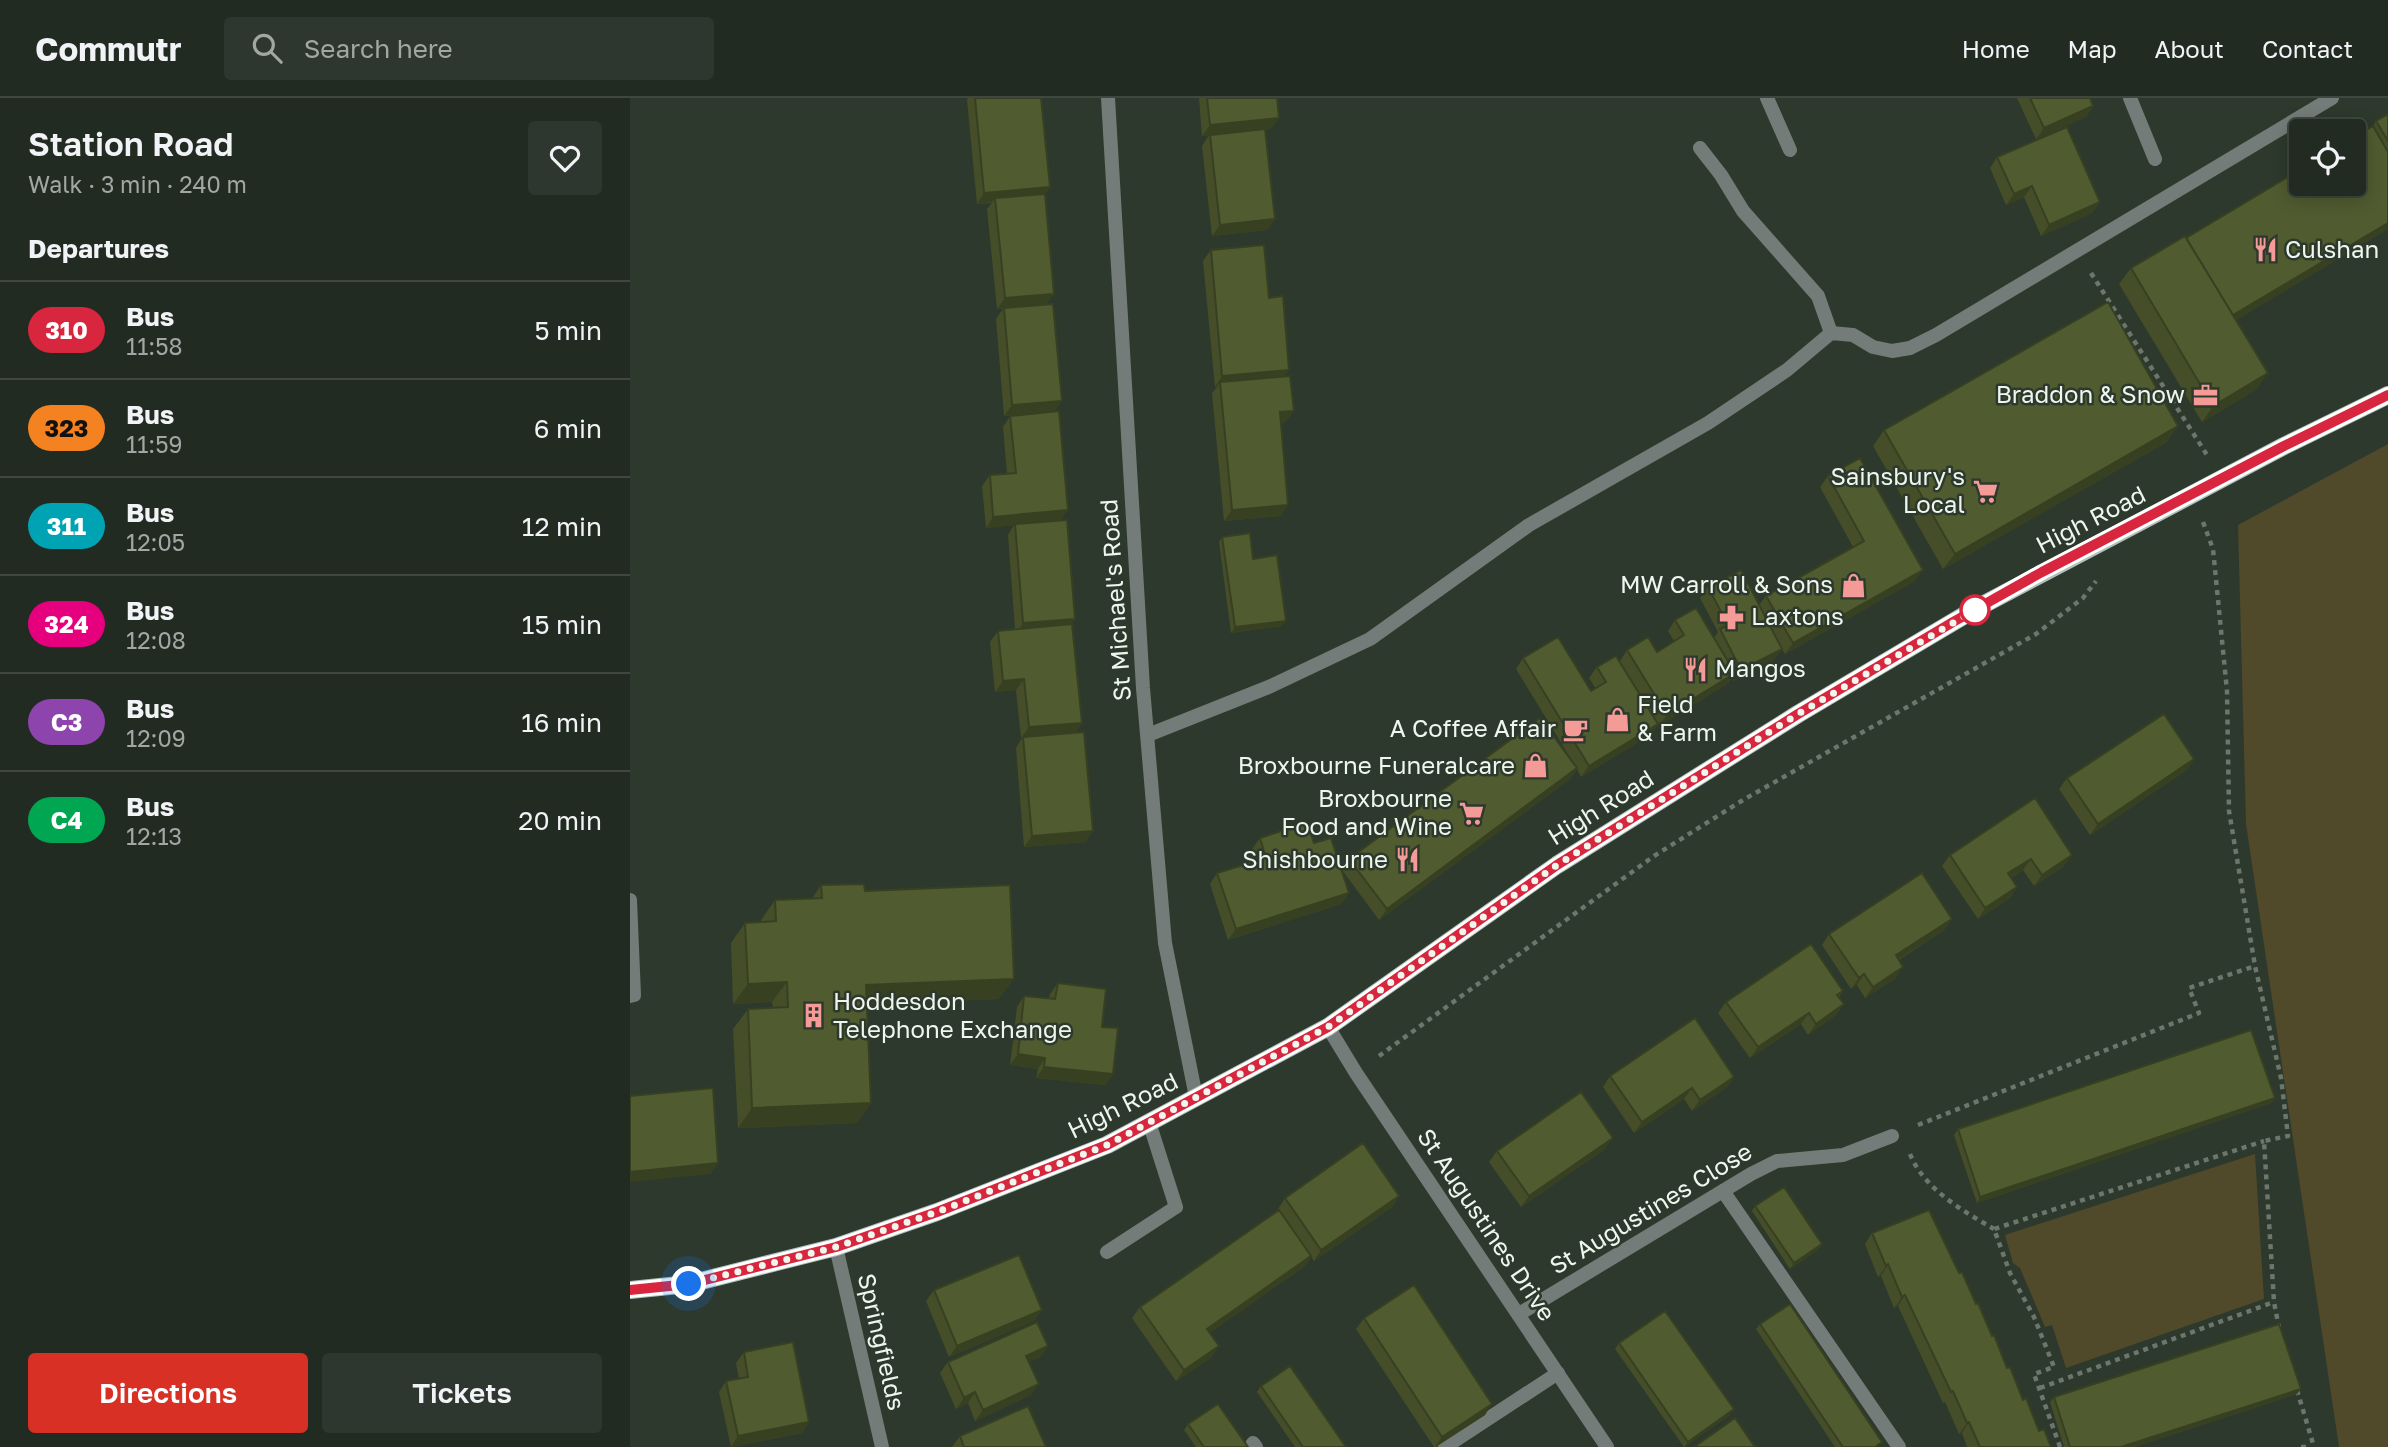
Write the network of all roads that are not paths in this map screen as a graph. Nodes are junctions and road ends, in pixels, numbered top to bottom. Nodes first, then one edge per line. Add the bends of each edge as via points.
1 (1108, 98) edge
2 (1768, 98) edge
3 (2130, 98) edge
4 (2332, 98) edge
5 (1700, 148) dead end
6 (1790, 149) dead end
7 (2155, 159) dead end
8 (1830, 333) junction
9 (2388, 395) edge
10 (1147, 735) junction
11 (630, 900) edge
12 (630, 996) edge
13 (1328, 1027) junction
14 (1196, 1097) junction
15 (1149, 1122) junction
16 (1897, 1134) road end
17 (1723, 1191) junction
18 (836, 1247) junction
19 (1107, 1252) dead end
20 (630, 1290) edge
21 (1519, 1314) junction
22 (1558, 1373) junction
23 (882, 1447) edge
24 (1445, 1447) edge
25 (1607, 1447) edge
26 (1899, 1447) edge

1 - 10 street, St Michael's Road
2 - 6 street
3 - 7 street
4 - 8 street via 1910,348 1892,351 1873,347 1853,335
5 - 8 street via 1743,211 1818,296
8 - 10 street via 1787,370 1708,423 1528,525 1370,639 1271,686
9 - 13 main road, High Road via 2042,572 1798,714 1568,858
10 - 14 street, St Michael's Road via 1165,943
11 - 12 street via 634,995
13 - 14 main road, High Road
13 - 21 street, St Augustines Drive
14 - 15 main road, High Road
15 - 18 main road, High Road via 1094,1150
15 - 19 street via 1176,1207
16 - 17 street, St Augustines Close via 1843,1155 1777,1161
17 - 21 street, St Augustines Close
17 - 26 street
18 - 20 main road, High Road via 689,1284
18 - 23 street, Springfields
21 - 22 street, St Augustines Drive
22 - 24 street
22 - 25 street, St Augustines Drive

